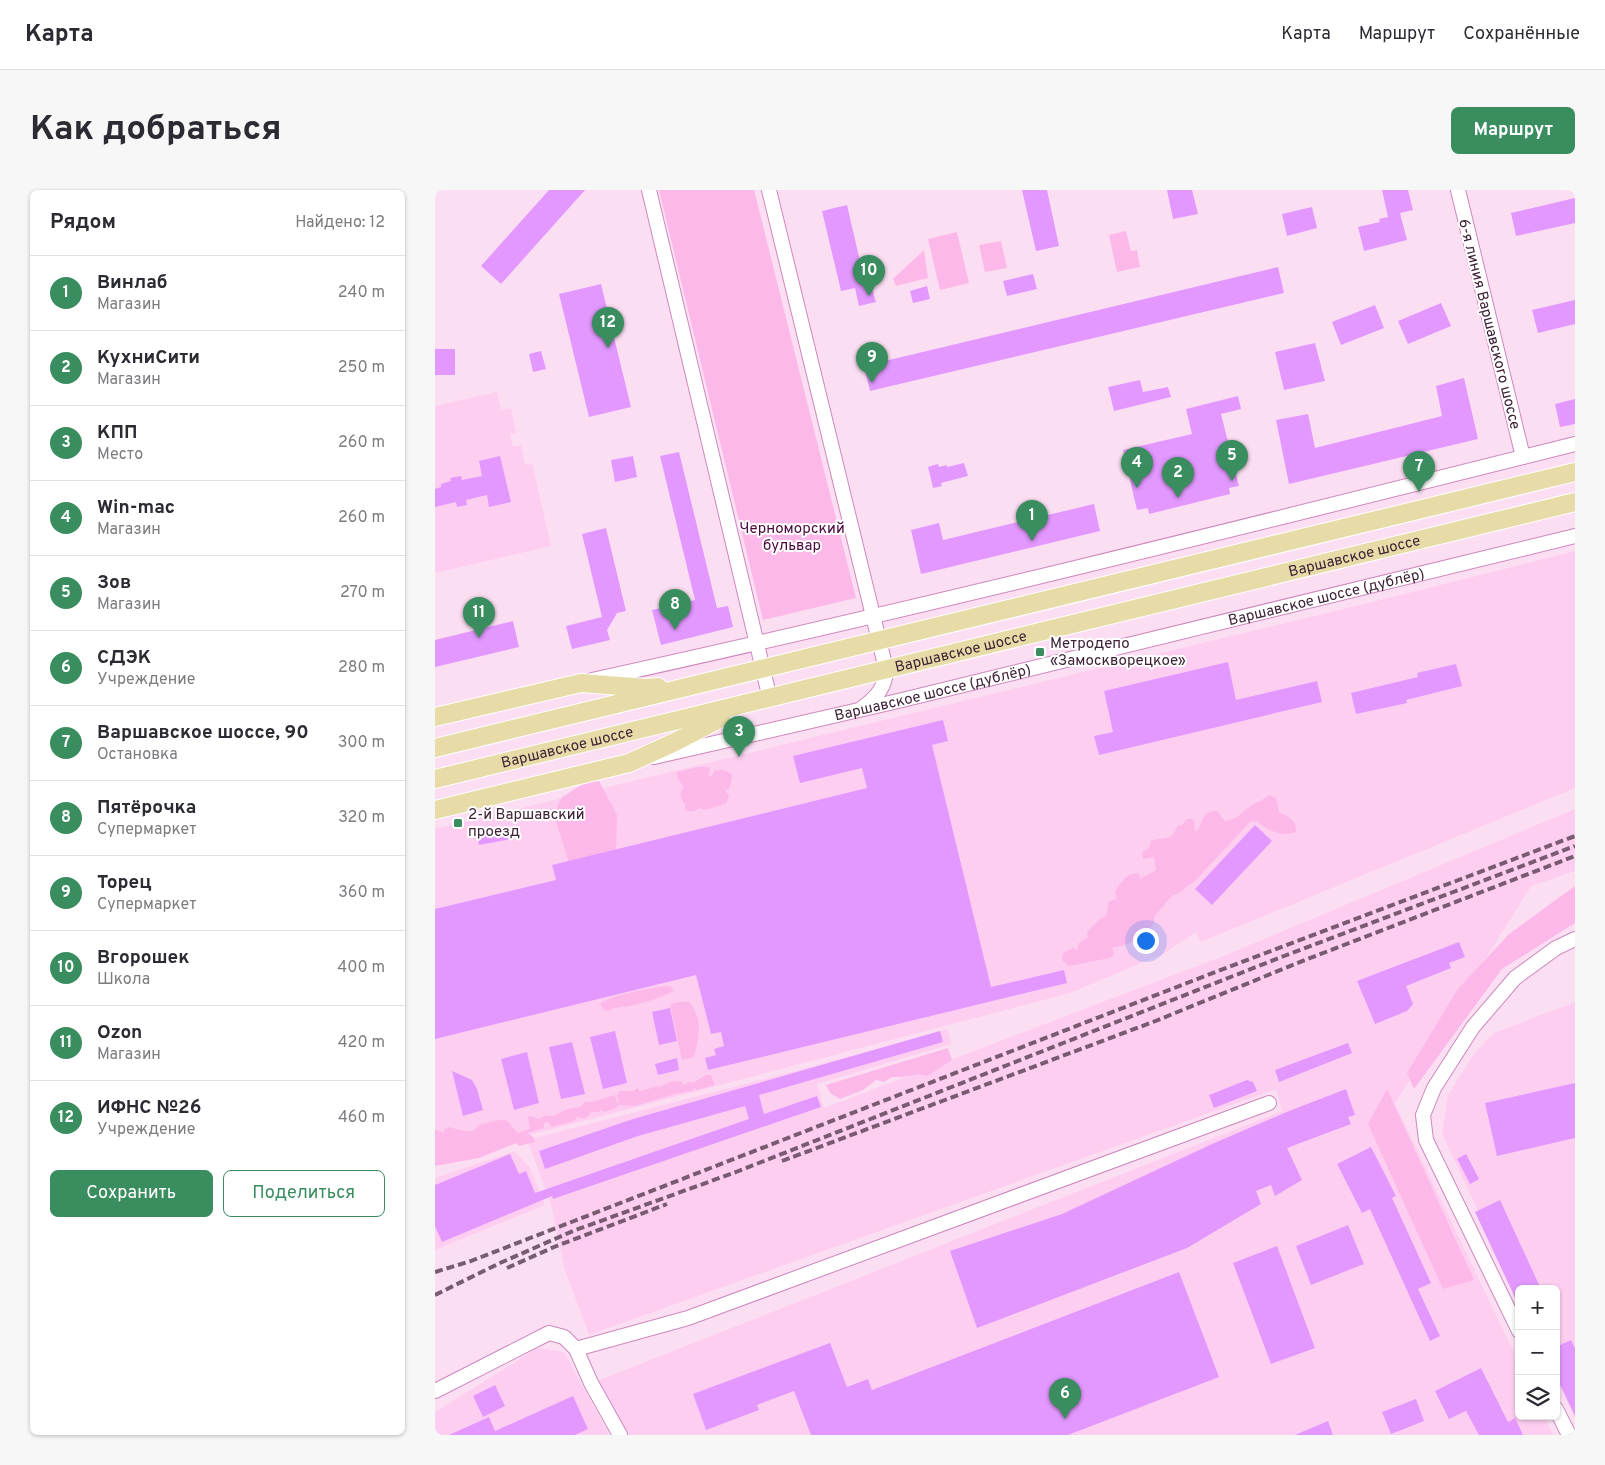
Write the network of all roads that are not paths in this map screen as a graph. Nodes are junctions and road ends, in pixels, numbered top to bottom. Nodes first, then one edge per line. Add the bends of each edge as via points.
1 (649, 190) edge
2 (769, 190) edge
3 (1458, 190) edge
4 (1575, 444) edge
5 (1523, 458) junction
6 (1575, 472) edge
7 (1575, 502) edge
8 (1575, 536) edge
9 (873, 617) junction
10 (879, 641) junction
11 (757, 644) junction
12 (763, 668) junction
13 (886, 669) junction
14 (581, 682) junction
15 (691, 686) junction
16 (770, 699) junction
17 (752, 703) junction
18 (857, 711) junction
19 (435, 717) edge
20 (435, 748) edge
21 (629, 763) junction
22 (435, 779) edge
23 (435, 810) edge
24 (1575, 939) edge
25 (1269, 1103) dead end
26 (1518, 1330) edge
27 (576, 1349) junction
28 (435, 1391) edge
29 (1560, 1417) edge
30 (621, 1435) edge
31 (1569, 1435) edge

1 - 11 street
2 - 9 street
3 - 5 street, 6-я линия Варшавского шоссе
4 - 5 street
5 - 9 street
6 - 10 main road, Варшавское шоссе
7 - 13 main road, Варшавское шоссе
8 - 18 street, Варшавское шоссе (дублёр)
9 - 10 street
9 - 11 street
10 - 12 main road, Варшавское шоссе
10 - 13 street
11 - 12 street
11 - 14 street
12 - 15 main road, Варшавское шоссе
12 - 16 street
13 - 16 main road, Варшавское шоссе
13 - 18 street via 886,681 879,692
14 - 15 main road via 647,688
14 - 19 main road
15 - 20 main road, Варшавское шоссе
16 - 17 main road, Варшавское шоссе
17 - 21 main road
17 - 22 main road, Варшавское шоссе
18 - 21 street, Варшавское шоссе (дублёр)
21 - 23 main road, Варшавское шоссе (дублёр)
24 - 26 street via 1556,948 1515,978 1479,1020 1434,1088 1423,1115 1426,1140
25 - 27 street via 688,1318
27 - 28 street via 564,1337 549,1333
27 - 30 street
29 - 31 street

